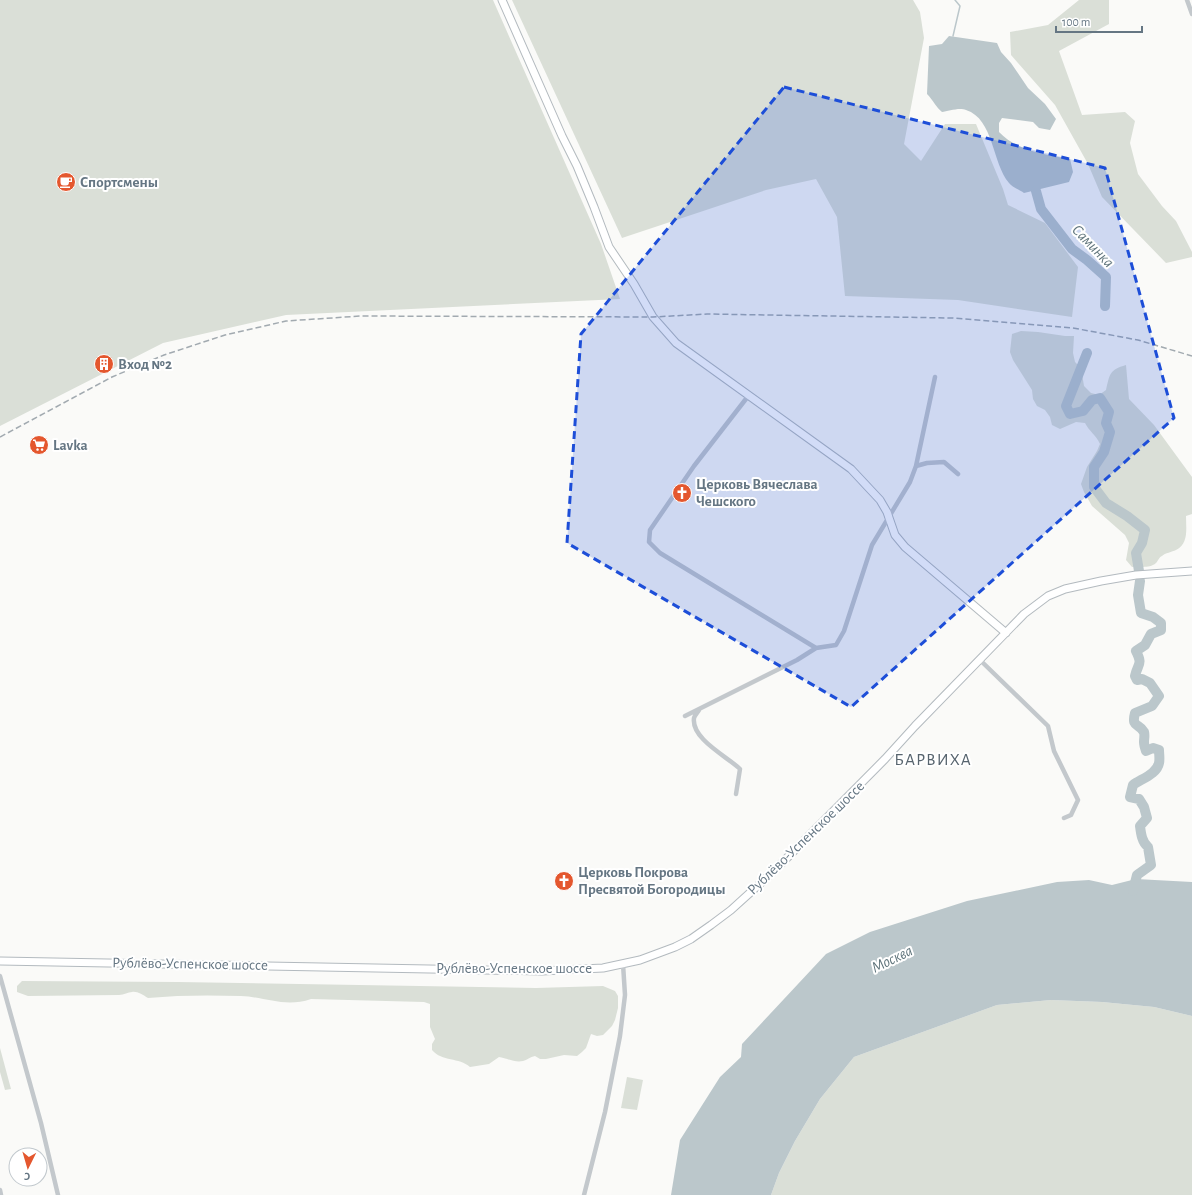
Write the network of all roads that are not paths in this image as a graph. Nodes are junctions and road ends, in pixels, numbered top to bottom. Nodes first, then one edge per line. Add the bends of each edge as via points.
1 (502, 0) edge
2 (1187, 0) edge
3 (1192, 14) edge
4 (935, 377) dead end
5 (749, 395) junction
6 (916, 466) junction
7 (958, 474) dead end
8 (888, 517) junction
9 (1192, 571) edge
10 (1006, 633) junction
11 (816, 648) junction
12 (980, 660) junction
13 (700, 708) junction
14 (685, 716) dead end
15 (736, 794) dead end
16 (1064, 818) dead end
17 (0, 961) edge
18 (623, 964) junction
19 (0, 976) edge
20 (0, 1190) edge
21 (1, 1195) edge
22 (58, 1195) edge
23 (584, 1195) edge

1 - 5 main road via 617,261 665,332 676,343
2 - 3 street
4 - 6 street
5 - 8 main road via 851,469 880,500
5 - 11 street via 694,466 650,530 649,542 660,553
6 - 7 street via 944,462
6 - 8 street via 910,482
8 - 10 main road via 895,536 905,547
8 - 11 street via 872,545 844,631 836,645
9 - 10 main road, Рублёво-Успенское шоссе via 1100,581 1065,589 1040,601
10 - 12 main road, Рублёво-Успенское шоссе
11 - 13 street
12 - 16 street via 1048,726 1054,751 1078,800 1071,815
12 - 18 main road, Рублёво-Успенское шоссе via 774,871 731,910 692,939 660,954
13 - 14 street
13 - 15 street via 694,717 695,727 710,747 740,769
17 - 18 main road, Рублёво-Успенское шоссе via 542,971 584,970
18 - 23 street via 625,995 620,1036 605,1112
19 - 22 street
20 - 21 street

